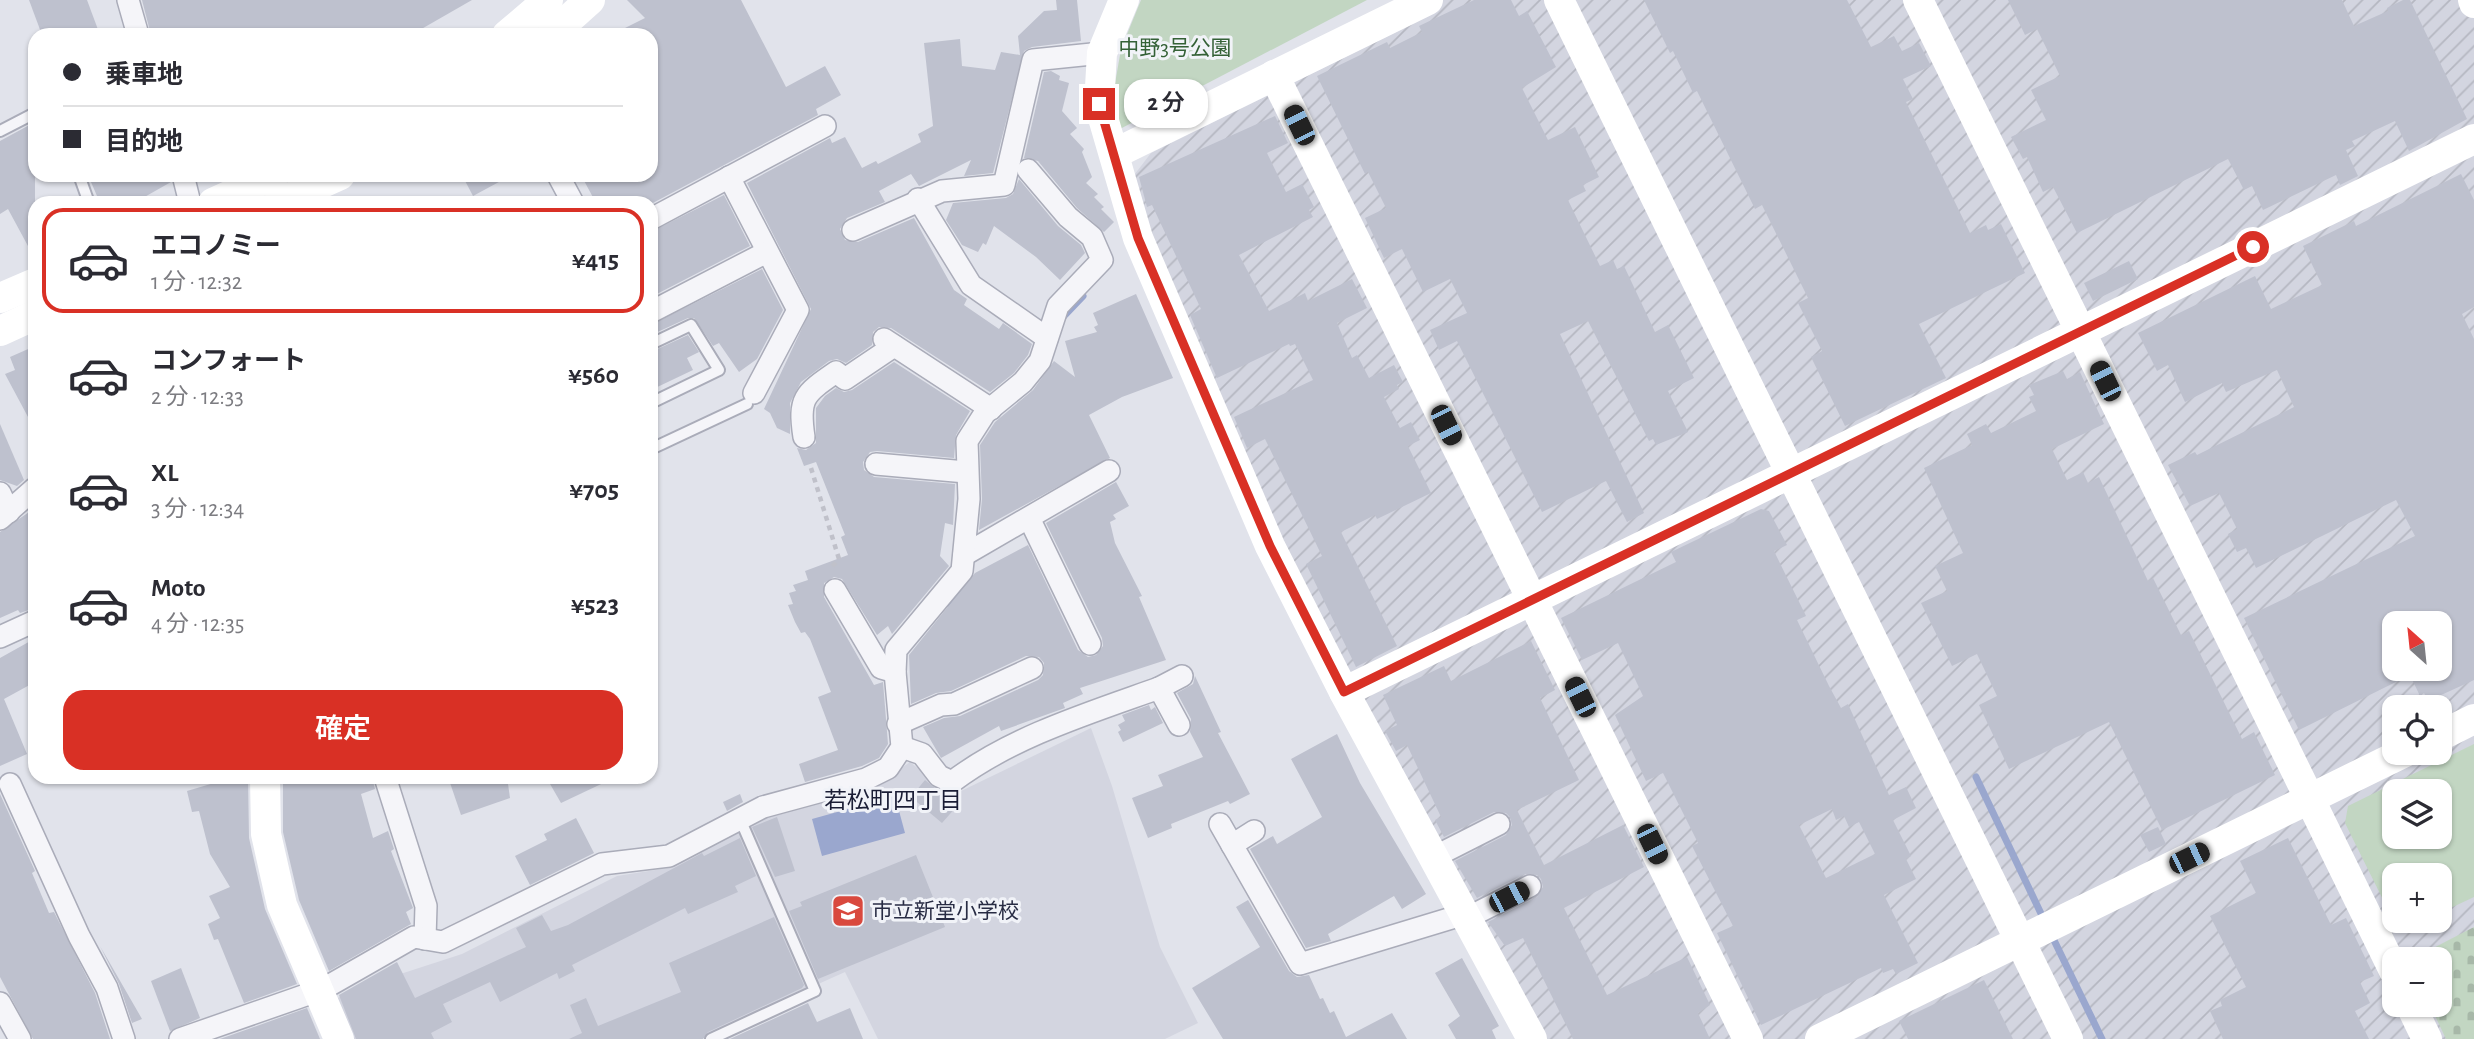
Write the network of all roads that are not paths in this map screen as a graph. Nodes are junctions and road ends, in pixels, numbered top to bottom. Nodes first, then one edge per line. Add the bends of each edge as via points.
1 (128, 0) edge
2 (548, 0) edge
3 (590, 0) edge
4 (1124, 0) edge
5 (1428, 0) edge
6 (1559, 0) edge
7 (1918, 0) edge
8 (136, 28) edge
9 (515, 28) edge
10 (559, 28) edge
11 (1102, 53) junction
12 (1275, 75) junction
13 (28, 117) edge
14 (825, 126) dead end
15 (0, 131) edge
16 (2474, 139) edge
17 (1114, 153) junction
18 (1028, 170) dead end
19 (729, 177) junction
20 (259, 182) edge
21 (324, 182) edge
22 (228, 196) edge
23 (294, 196) edge
24 (918, 199) junction
25 (658, 215) edge
26 (853, 230) dead end
27 (768, 252) junction
28 (28, 286) edge
29 (0, 298) edge
30 (658, 308) edge
31 (28, 318) edge
32 (0, 331) edge
33 (2081, 331) junction
34 (1047, 338) junction
35 (658, 341) edge
36 (750, 398) joint
37 (658, 400) edge
38 (991, 408) junction
39 (804, 437) dead end
40 (658, 445) edge
41 (876, 464) dead end
42 (1109, 471) dead end
43 (966, 472) junction
44 (1791, 473) junction
45 (28, 492) edge
46 (3, 508) edge
47 (1029, 518) junction
48 (964, 555) junction
49 (835, 590) road end
50 (1532, 600) junction
51 (28, 624) edge
52 (0, 637) edge
53 (1090, 644) dead end
54 (1032, 668) dead end
55 (895, 672) junction
56 (1182, 676) dead end
57 (1159, 688) junction
58 (1344, 692) junction
59 (2474, 719) edge
60 (898, 724) junction
61 (1179, 725) dead end
62 (2452, 730) edge
63 (902, 747) junction
64 (2382, 763) edge
65 (10, 784) dead end
66 (265, 784) edge
67 (387, 784) edge
68 (2310, 799) junction
69 (740, 819) junction
70 (1220, 824) dead end
71 (1499, 824) dead end
72 (1254, 831) dead end
73 (1232, 845) junction
74 (1434, 857) junction
75 (1530, 886) dead end
76 (1457, 917) junction
77 (425, 939) junction
78 (2020, 940) junction
79 (2382, 947) edge
80 (317, 991) junction
81 (2, 1014) edge
82 (2416, 1017) edge
83 (20, 1039) edge
84 (124, 1039) edge
85 (180, 1039) edge
86 (340, 1039) edge
87 (711, 1039) edge
88 (1532, 1039) edge
89 (1748, 1039) edge
90 (1819, 1039) edge
91 (2068, 1039) edge
92 (2427, 1039) edge

1 - 8 street
2 - 9 street
3 - 10 street
4 - 11 street
5 - 12 street
6 - 44 street
7 - 33 street
11 - 17 street via 1099,104
11 - 24 street via 1033,60 1004,185 942,191
12 - 17 street
12 - 50 street
13 - 15 lane
14 - 19 street
16 - 33 street
17 - 58 street via 1138,238 1264,533
18 - 34 street via 1068,217 1092,237 1102,260 1058,306
19 - 25 street
19 - 27 street
20 - 22 street
21 - 23 street
24 - 26 street
24 - 34 street via 971,285
27 - 30 street
27 - 36 street via 798,310
28 - 29 street
31 - 32 street
33 - 44 street
33 - 68 street
34 - 38 street via 1040,361
35 - 37 lane via 691,325 719,370
36 - 40 lane
38 - 39 street via 889,343 845,379 836,372 810,390 802,401
38 - 43 street via 967,441
41 - 43 street
42 - 47 street
43 - 48 street via 969,499
44 - 50 street
44 - 78 street
45 - 46 street
47 - 48 street
47 - 53 street
48 - 55 street via 962,571 952,585 896,650
49 - 55 street via 881,668
50 - 58 street
50 - 89 street
51 - 52 street
54 - 60 street
55 - 60 street
56 - 57 street
57 - 61 street
57 - 63 street via 990,746 952,782 939,776 922,754
58 - 74 street
59 - 62 street
60 - 63 street
63 - 69 street via 888,768 866,779 763,807
64 - 68 street
65 - 84 street via 107,988
66 - 80 street via 266,834 282,905
67 - 77 street via 426,906
68 - 78 street
68 - 79 street
69 - 77 street via 668,856 601,864 443,942
69 - 87 lane via 815,992
70 - 73 street
71 - 74 street
72 - 73 street
73 - 76 street via 1300,964
74 - 76 street
75 - 76 street
76 - 88 street
77 - 80 street via 414,937
78 - 90 street
78 - 91 street
80 - 85 street
80 - 86 street
81 - 83 street
82 - 92 street

